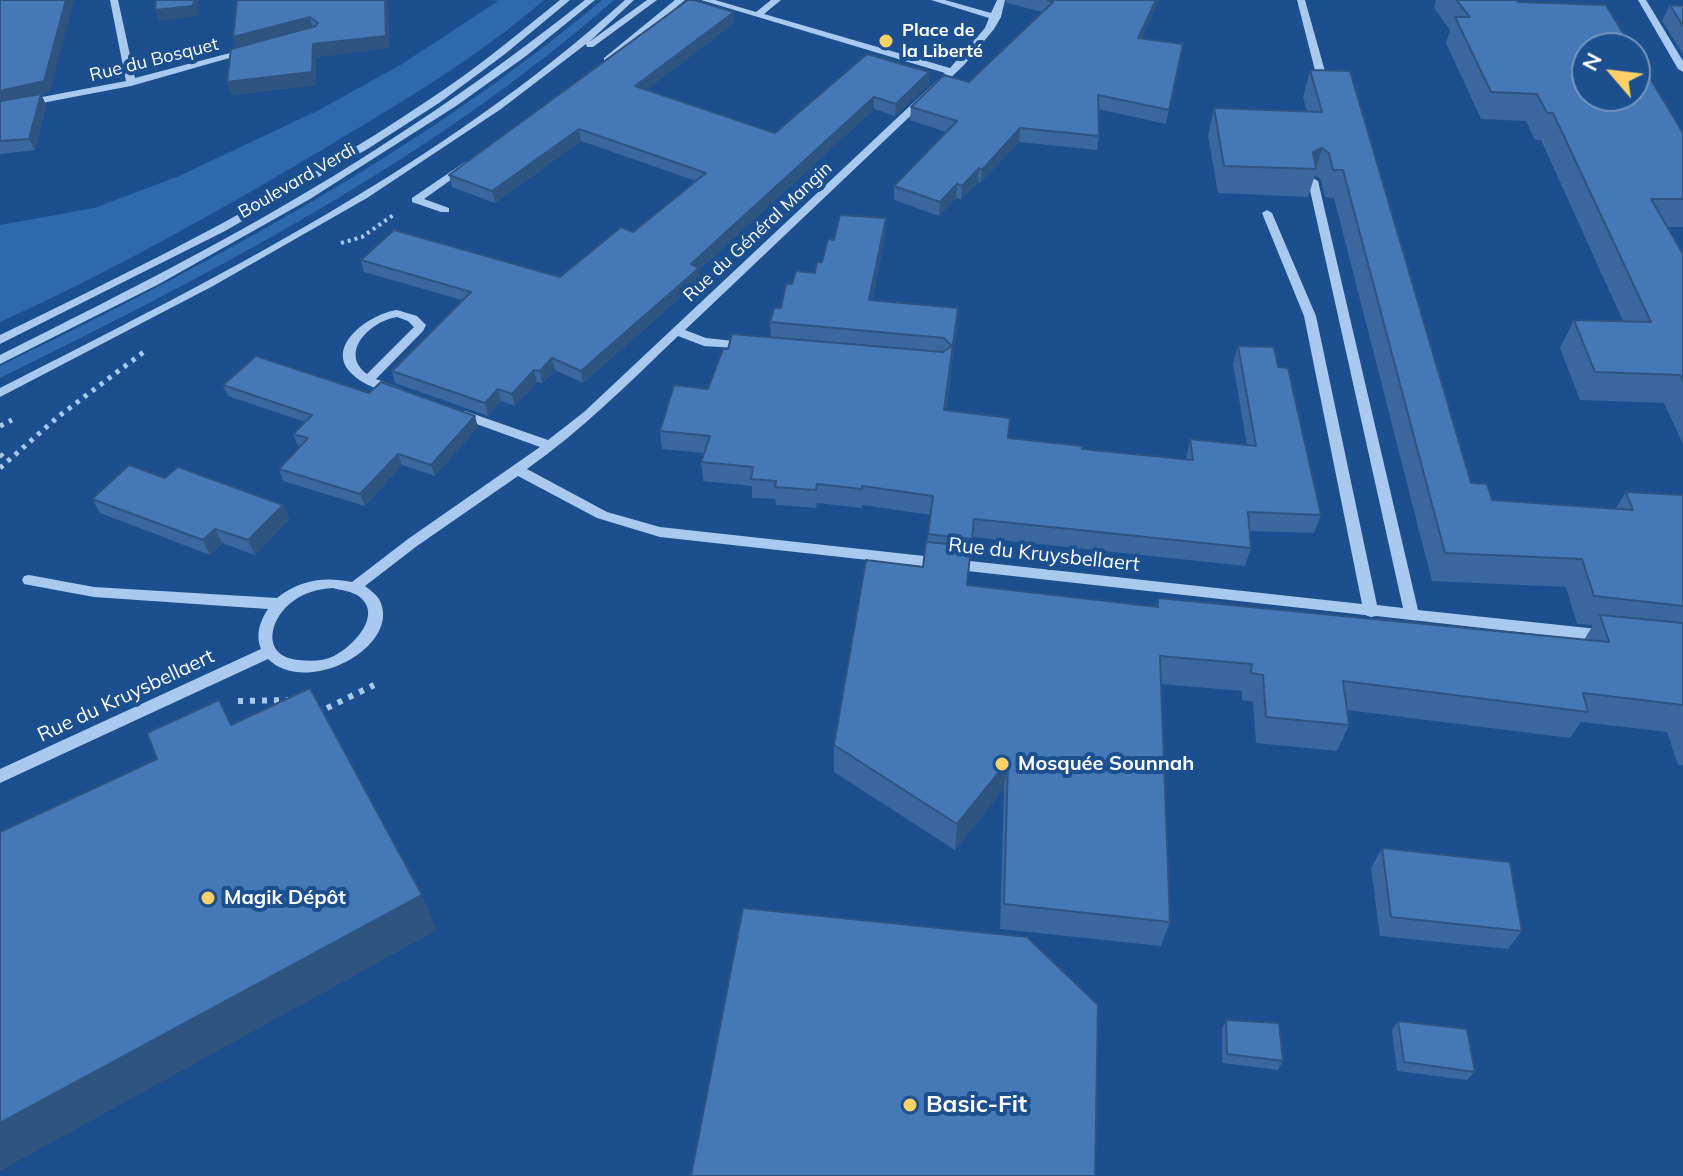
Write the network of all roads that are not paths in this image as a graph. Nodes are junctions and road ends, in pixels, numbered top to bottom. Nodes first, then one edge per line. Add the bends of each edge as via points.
1 (114, 0) edge
2 (566, 0) edge
3 (591, 0) edge
4 (630, 0) edge
5 (653, 0) edge
6 (681, 0) edge
7 (705, 0) edge
8 (777, 0) edge
9 (935, 0) edge
10 (1001, 0) edge
11 (1301, 0) edge
12 (1642, 0) edge
13 (758, 15) junction
14 (996, 17) junction
15 (260, 48) edge
16 (594, 69) edge
17 (1683, 69) edge
18 (952, 72) junction
19 (1323, 82) edge
20 (131, 83) junction
21 (526, 86) junction
22 (0, 108) edge
23 (474, 159) edge
24 (1313, 181) edge
25 (445, 210) dead end
26 (1267, 213) dead end
27 (678, 332) junction
28 (0, 340) edge
29 (768, 348) edge
30 (0, 360) edge
31 (368, 380) junction
32 (0, 393) edge
33 (406, 394) edge
34 (449, 410) edge
35 (551, 446) junction
36 (518, 470) junction
37 (29, 580) dead end
38 (355, 587) junction
39 (280, 604) junction
40 (1371, 612) junction
41 (1412, 615) junction
42 (1623, 638) edge
43 (269, 652) junction
44 (0, 776) edge

1 - 20 street
2 - 28 street, Boulevard Verdi via 476,70 363,146
3 - 30 street, Boulevard Verdi via 460,101 355,169
4 - 21 street
5 - 21 street
6 - 16 street
7 - 13 street
8 - 13 street
9 - 14 street
10 - 14 street, Rue du Général Mangin
11 - 19 street
12 - 17 street
13 - 18 street
14 - 18 street, Rue du Général Mangin
15 - 20 street, Rue du Bosquet
18 - 27 street, Rue du Général Mangin
20 - 22 street, Rue du Bosquet
21 - 32 street via 328,217
23 - 25 street via 416,200
24 - 41 street
26 - 40 street via 1310,316
27 - 29 street via 704,342
27 - 35 street, Rue du Général Mangin
31 - 31 street via 349,362 354,340 380,316 396,314 418,321 416,332
31 - 33 street
34 - 35 street
35 - 36 street, Rue du Général Mangin
36 - 38 street via 423,532
36 - 40 street, Rue du Kruysbellaert via 602,515 660,532
37 - 39 street via 94,592
38 - 39 street via 316,585
38 - 43 street via 371,598 377,616 371,635 354,652 332,664 307,668 284,663
39 - 43 street via 265,628
40 - 41 street, Rue du Kruysbellaert
41 - 42 street, Rue du Kruysbellaert
43 - 44 street, Rue du Kruysbellaert

